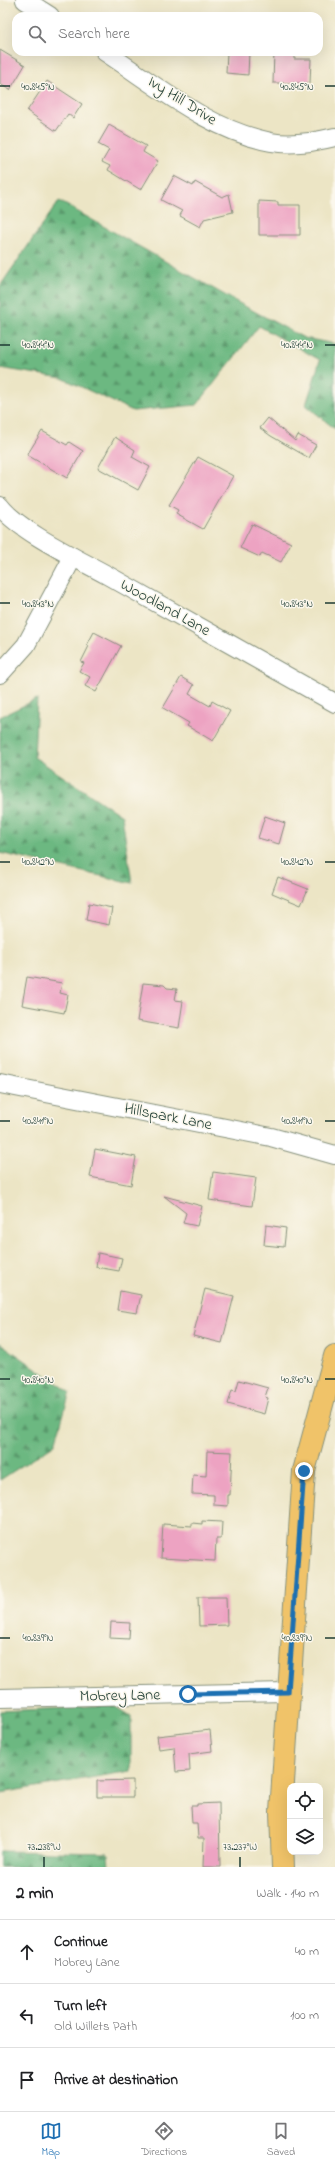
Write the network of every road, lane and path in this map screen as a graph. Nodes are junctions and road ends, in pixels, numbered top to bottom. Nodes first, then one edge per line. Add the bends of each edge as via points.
1 (26, 0) edge
2 (44, 12) edge
3 (111, 56) edge
4 (335, 138) edge
5 (0, 506) edge
6 (73, 557) junction
7 (0, 674) edge
8 (335, 703) edge
9 (0, 1084) edge
10 (335, 1155) edge
11 (335, 1356) edge
12 (288, 1692) junction
13 (0, 1698) edge
14 (283, 1867) edge

1 - 2 street
3 - 4 street, Ivy Hill Drive via 217,125 272,142 307,143
5 - 6 street, Woodland Lane via 6,514 24,527
6 - 7 street via 26,645
6 - 8 street, Woodland Lane
9 - 10 street, Hillspark Lane via 272,1137
11 - 12 main road via 304,1471
12 - 13 street, Mobrey Lane
12 - 14 main road via 281,1812

